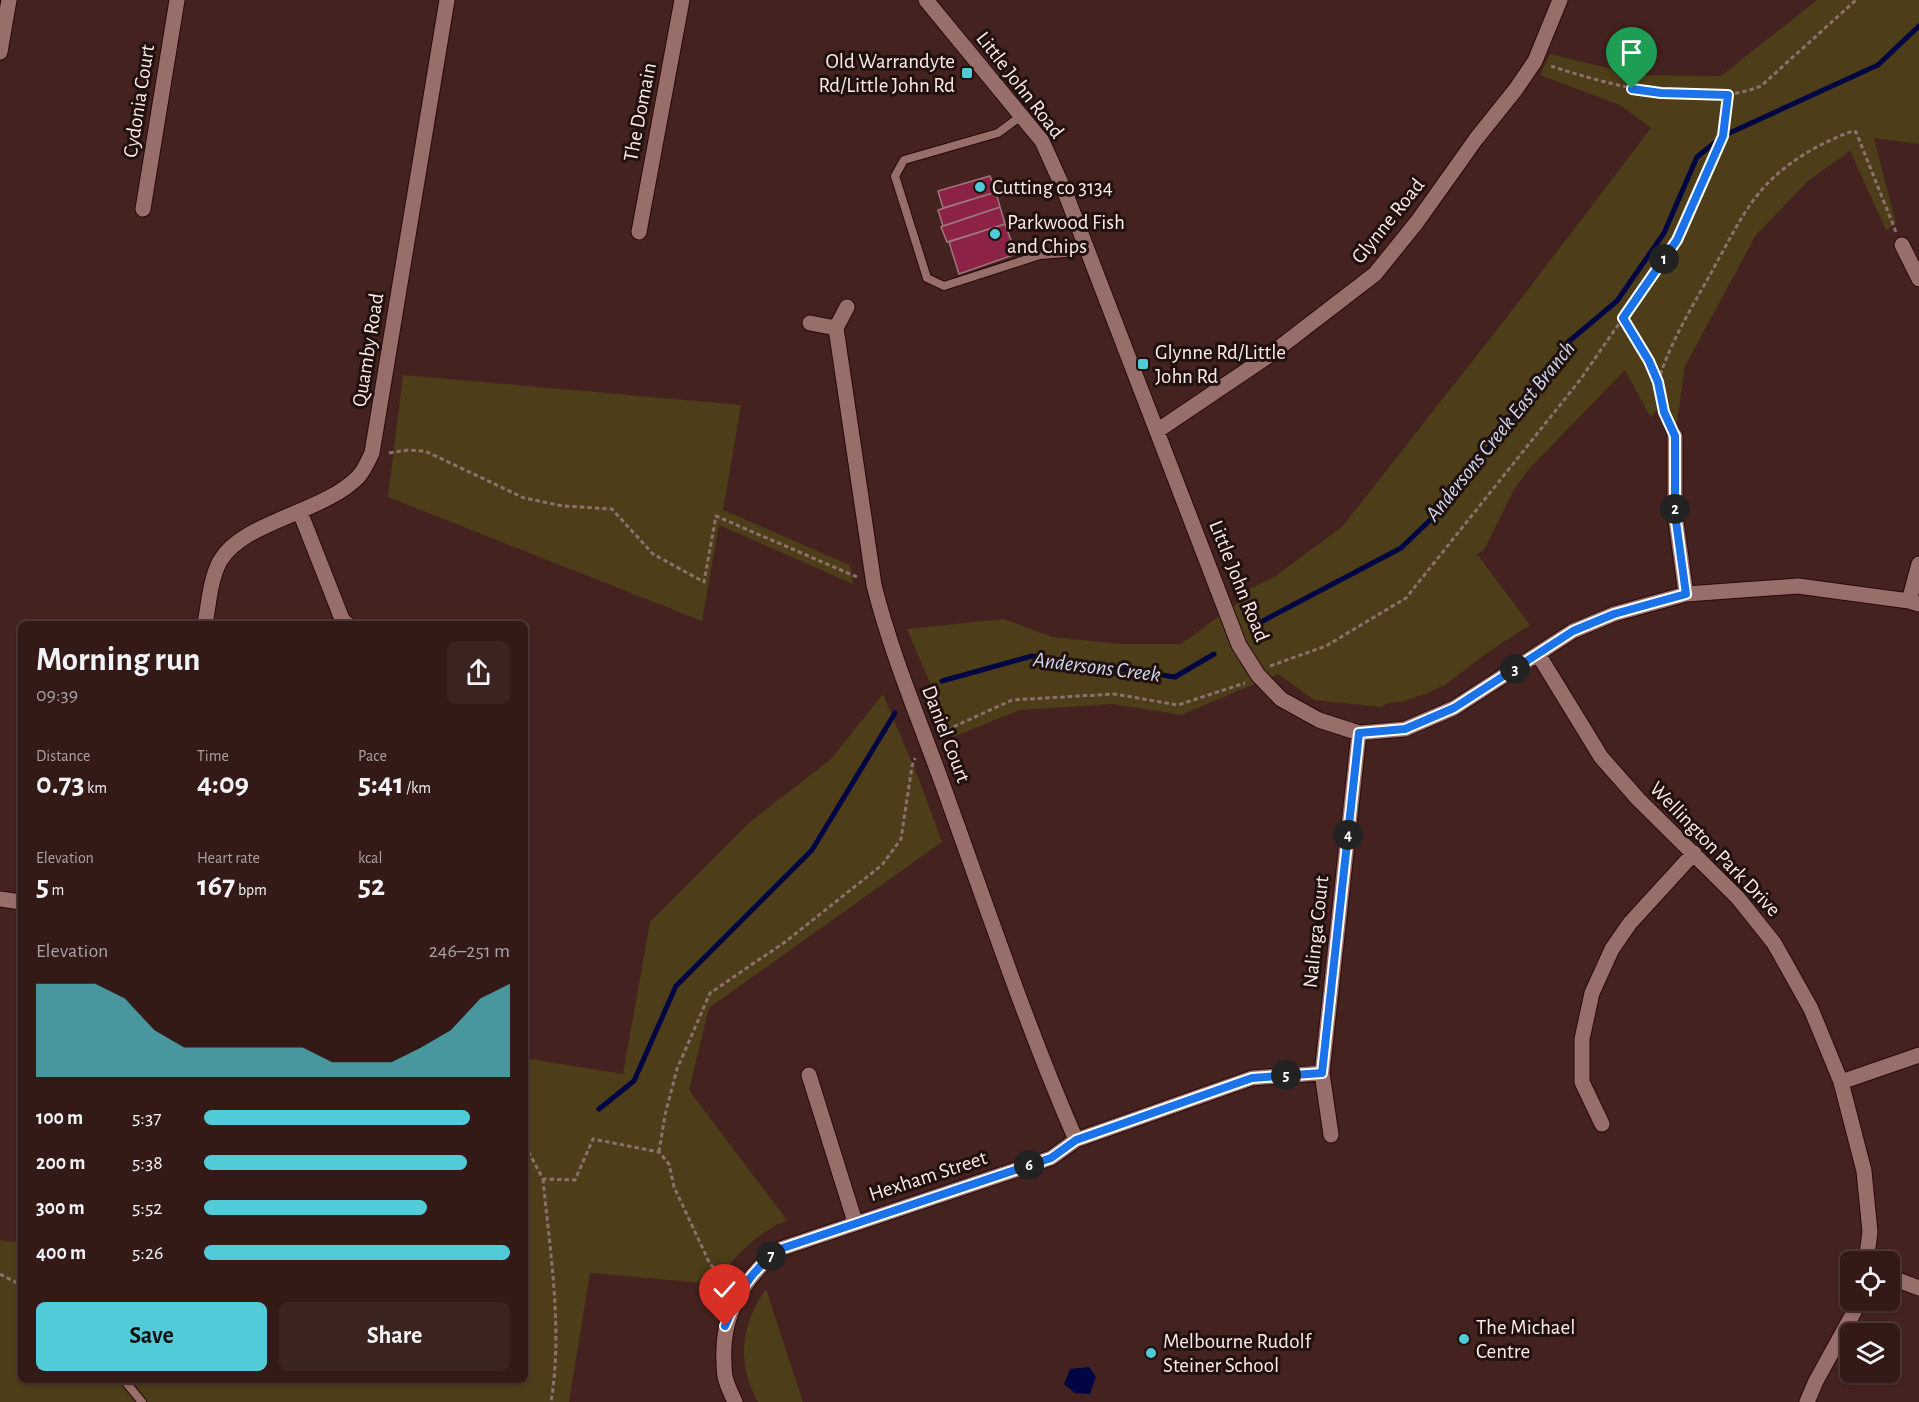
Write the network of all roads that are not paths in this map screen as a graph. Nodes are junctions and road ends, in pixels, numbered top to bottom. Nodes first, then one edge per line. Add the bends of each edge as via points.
1 (9, 0) edge
2 (177, 0) edge
3 (447, 0) edge
4 (682, 0) edge
5 (926, 0) edge
6 (1560, 0) edge
7 (0, 52) edge
8 (1021, 116) junction
9 (143, 209) dead end
10 (639, 232) dead end
11 (1902, 245) road end
12 (1085, 248) junction
13 (1919, 279) edge
14 (847, 307) dead end
15 (810, 323) dead end
16 (836, 328) junction
17 (1157, 431) junction
18 (1675, 436) road end
19 (300, 512) junction
20 (1919, 564) edge
21 (1686, 594) junction
22 (1914, 603) edge
23 (206, 621) edge
24 (344, 621) edge
25 (1538, 654) junction
26 (1359, 733) junction
27 (1694, 853) junction
28 (0, 899) edge
29 (18, 902) edge
30 (1919, 1055) edge
31 (1322, 1073) junction
32 (809, 1075) dead end
33 (1841, 1082) junction
34 (1602, 1124) dead end
35 (1330, 1135) dead end
36 (1076, 1140) junction
37 (855, 1222) junction
38 (1867, 1251) edge
39 (1900, 1281) edge
40 (1919, 1288) edge
41 (1854, 1311) edge
42 (126, 1383) edge
43 (142, 1402) edge
44 (735, 1402) edge
45 (1807, 1402) edge

1 - 7 street
2 - 9 street, Cydonia Court
3 - 19 street, Quamby Road via 372,453 358,477
4 - 10 street, The Domain
5 - 8 street, Little John Road
6 - 17 street, Glynne Road via 1534,61 1516,89 1375,274 1271,354
8 - 12 street, Little John Road via 1042,141
8 - 12 lane via 998,134 904,160 895,176 927,278 944,286 1040,255
11 - 13 street
12 - 17 street, Little John Road
14 - 16 street
15 - 16 street
16 - 36 street, Daniel Court via 874,585 895,661 927,739 1046,1072
17 - 26 street, Little John Road via 1239,645 1258,675 1281,699 1319,720
18 - 21 street via 1675,514
19 - 23 street, Quamby Road via 242,538 227,550 213,578
19 - 24 street
20 - 22 street
21 - 22 street, Little John Road via 1798,586
21 - 25 street, Little John Road via 1614,614 1573,631
25 - 26 street, Little John Road via 1444,712 1405,729
25 - 27 street, Wellington Park Drive via 1601,757
26 - 31 street, Nalinga Court
27 - 33 street, Wellington Park Drive via 1774,943 1811,1009
27 - 34 street via 1630,923 1612,949 1592,993 1582,1039 1582,1082
28 - 29 street
30 - 33 street
31 - 35 street, Nalinga Court
31 - 36 street, Hexham Street via 1252,1078
32 - 37 street
33 - 38 street, Wellington Park Drive via 1864,1171 1870,1232
36 - 37 street, Hexham Street via 1051,1158
37 - 44 street, Hexham Street via 780,1249 741,1288 725,1326 723,1351 725,1379
39 - 40 street
41 - 45 street
42 - 43 lane

